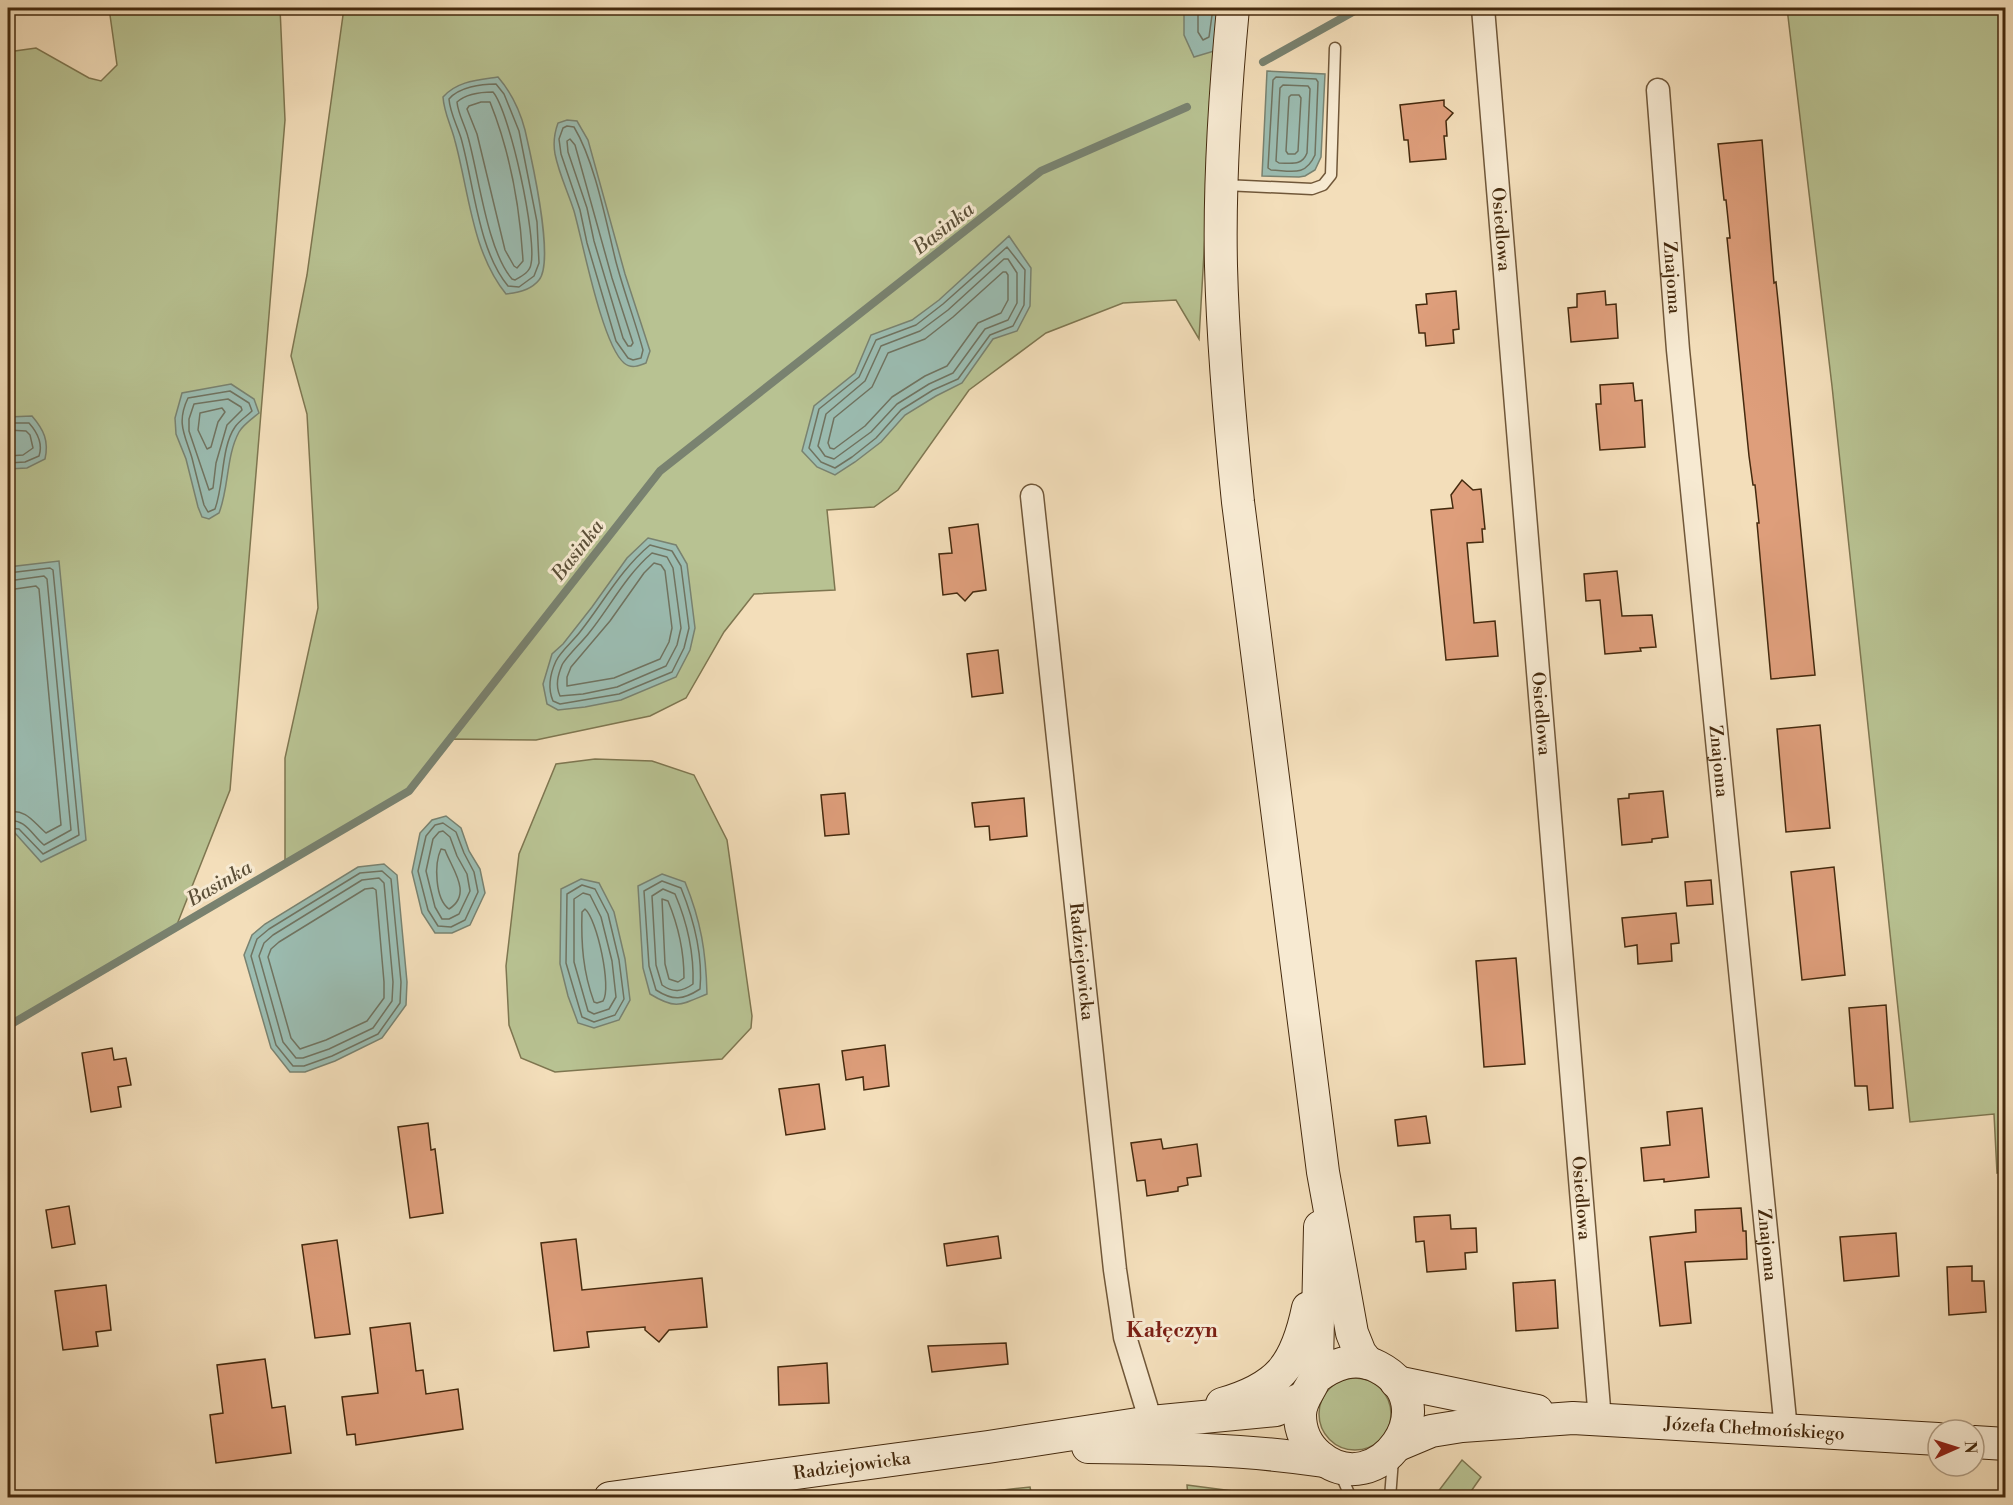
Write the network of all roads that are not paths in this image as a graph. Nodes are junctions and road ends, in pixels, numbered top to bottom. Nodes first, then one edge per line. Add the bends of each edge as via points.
1 (1233, 8) edge
2 (1483, 8) edge
3 (1335, 48) dead end
4 (1658, 90) dead end
5 (1221, 185) junction
6 (1032, 496) dead end
7 (1323, 1172) junction
8 (1318, 1251) junction
9 (1368, 1363) junction
10 (1396, 1382) junction
11 (1309, 1388) junction
12 (1586, 1419) junction
13 (1151, 1422) junction
14 (1786, 1430) junction
15 (1926, 1438) edge
16 (1986, 1443) edge
17 (2006, 1444) edge
18 (988, 1447) junction
19 (1397, 1448) junction
20 (1331, 1464) junction
21 (610, 1497) edge
22 (1351, 1497) edge
23 (1390, 1497) edge

1 - 5 main road
2 - 12 street, Osiedlowa
3 - 5 lane via 1331,175 1312,189
4 - 14 street, Znajoma via 1678,350
5 - 7 main road via 1223,339 1238,502
6 - 13 street, Radziejowicka via 1116,1270 1125,1337
7 - 8 main road
7 - 9 main road via 1352,1333
8 - 11 main road via 1317,1364
8 - 13 main road via 1303,1332 1291,1360 1277,1379 1246,1397
9 - 10 main road
9 - 11 main road via 1330,1367
10 - 12 main road, Józefa Chełmońskiego
10 - 19 main road via 1405,1396 1408,1412 1406,1429
11 - 13 main road, Radziejowicka via 1276,1410
11 - 20 main road via 1300,1416 1303,1433 1311,1449
12 - 14 main road, Józefa Chełmońskiego
12 - 19 main road, Józefa Chełmońskiego via 1431,1431
13 - 18 main road, Radziejowicka
14 - 15 main road, Józefa Chełmońskiego
16 - 17 main road
18 - 20 main road, Radziejowicka via 1154,1448 1267,1454
18 - 21 main road, Radziejowicka
19 - 20 main road via 1385,1460 1368,1468 1349,1470
19 - 23 lane
20 - 22 lane

